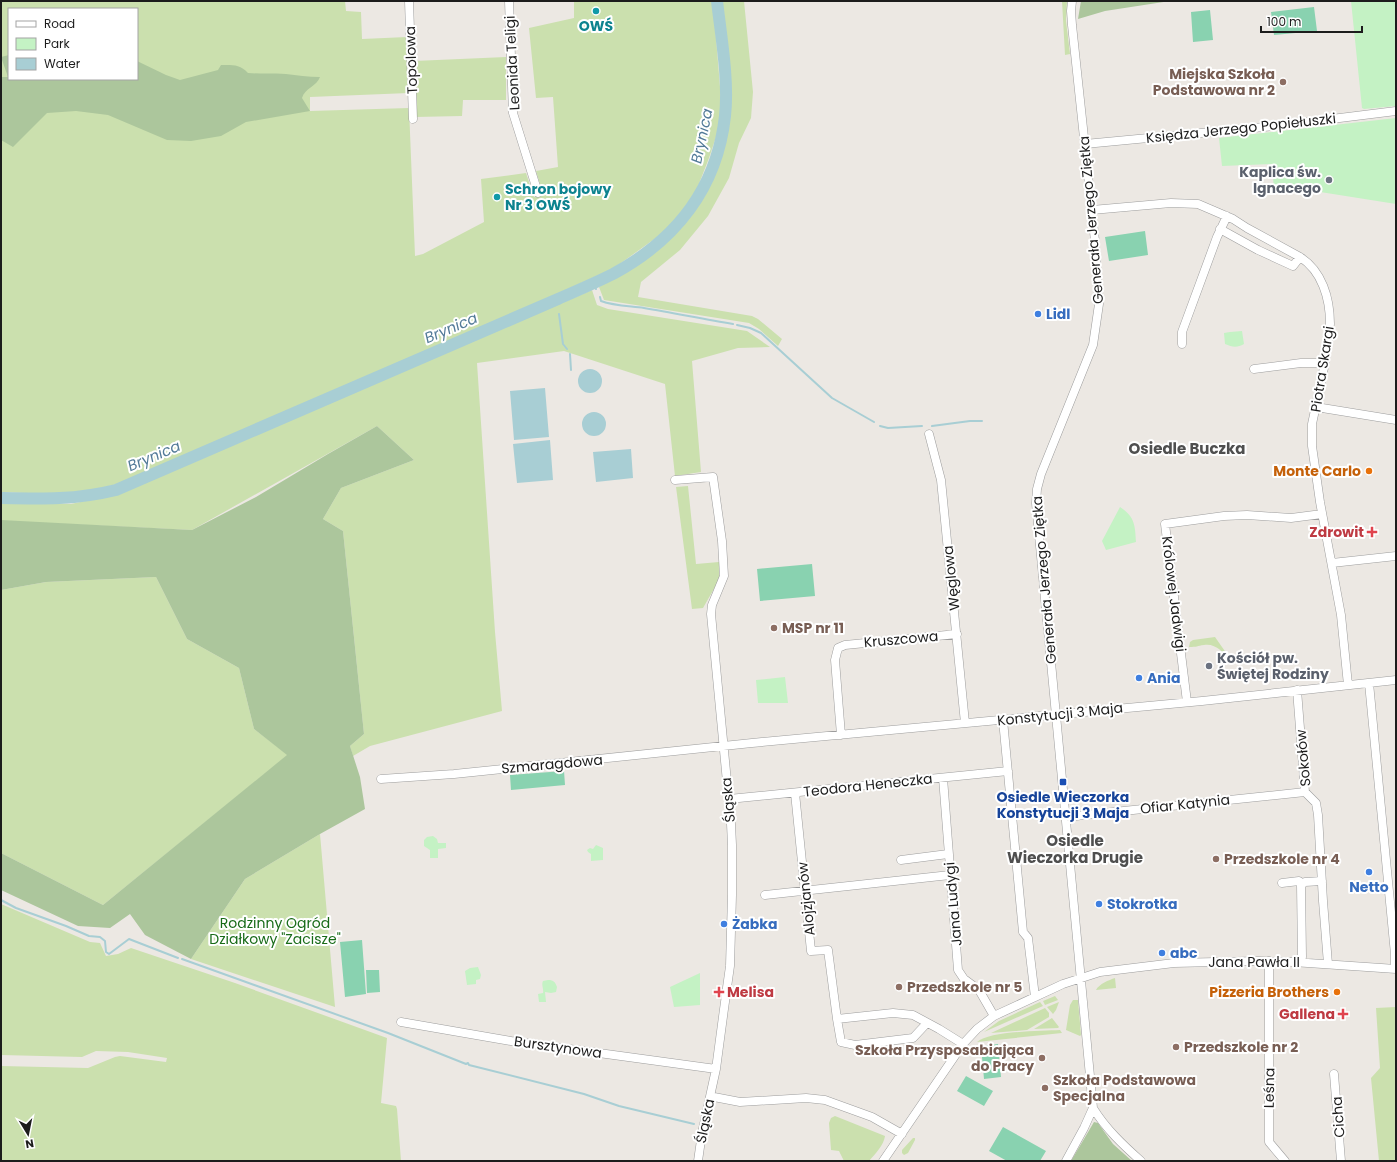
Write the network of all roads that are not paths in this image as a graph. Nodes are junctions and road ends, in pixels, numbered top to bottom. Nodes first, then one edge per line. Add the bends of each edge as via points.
1 (409, 1) edge
2 (509, 1) edge
3 (1072, 1) edge
4 (1396, 111) edge
5 (413, 119) dead end
6 (1085, 144) junction
7 (538, 193) dead end
8 (1092, 210) junction
9 (1227, 216) junction
10 (1220, 229) junction
11 (1300, 257) junction
12 (1182, 344) dead end
13 (1325, 363) junction
14 (1254, 369) dead end
15 (1316, 407) junction
16 (1396, 420) edge
17 (929, 434) dead end
18 (675, 480) dead end
19 (1322, 514) junction
20 (1396, 556) edge
21 (1332, 563) junction
22 (957, 634) junction
23 (1396, 680) edge
24 (1369, 683) junction
25 (1348, 685) junction
26 (1297, 690) junction
27 (1187, 702) junction
28 (1056, 715) junction
29 (1003, 720) junction
30 (965, 723) junction
31 (841, 735) junction
32 (723, 747) junction
33 (1008, 771) junction
34 (943, 778) junction
35 (381, 779) dead end
36 (1305, 792) junction
37 (795, 793) junction
38 (729, 799) junction
39 (1066, 817) junction
40 (948, 854) junction
41 (901, 860) dead end
42 (950, 875) junction
43 (1322, 881) junction
44 (1282, 882) dead end
45 (1302, 883) junction
46 (806, 892) junction
47 (765, 895) dead end
48 (1302, 957) dead end
49 (1269, 961) junction
50 (1328, 964) junction
51 (1395, 969) edge
52 (1081, 978) junction
53 (1035, 997) junction
54 (994, 1016) junction
55 (837, 1019) junction
56 (401, 1022) dead end
57 (927, 1023) junction
58 (963, 1044) junction
59 (716, 1069) junction
60 (1334, 1074) dead end
61 (710, 1097) junction
62 (1093, 1108) junction
63 (902, 1134) junction
64 (698, 1161) edge
65 (882, 1161) edge
66 (1066, 1161) edge
67 (1141, 1161) edge
68 (1285, 1161) edge
69 (1341, 1161) edge

1 - 5 street, Topolowa
2 - 7 street, Leonida Teligi via 513,113
3 - 6 street, Generała Jerzego Ziętka via 1070,11
4 - 6 street, Księdza Jerzego Popiełuszki via 1275,126
6 - 8 street, Generała Jerzego Ziętka
8 - 9 street, Piotra Skargi via 1187,203 1203,205
8 - 28 street, Generała Jerzego Ziętka via 1100,304 1093,344 1037,489 1036,513
9 - 10 street
9 - 11 street, Piotra Skargi
10 - 11 street via 1293,266
10 - 12 street via 1182,332
11 - 13 street, Piotra Skargi via 1318,274 1326,293 1330,317
13 - 14 street via 1301,363
13 - 15 street, Piotra Skargi
15 - 16 street
15 - 19 street, Piotra Skargi via 1312,424 1312,446
17 - 22 street, Węglowa via 941,480
18 - 32 street, Śląska via 713,477 724,576 712,605
19 - 21 street, Piotra Skargi
19 - 27 street, Królowej Jadwigi via 1291,518 1224,516 1165,524
20 - 21 street
21 - 25 street, Piotra Skargi via 1341,614
22 - 30 street, Węglowa
22 - 31 street, Kruszcowa via 845,645 838,648 835,660
23 - 24 street, Konstytucji 3 Maja
24 - 25 street, Konstytucji 3 Maja
24 - 51 street
25 - 26 street, Konstytucji 3 Maja
26 - 27 street, Konstytucji 3 Maja
26 - 36 street, Sokołów
27 - 28 street, Konstytucji 3 Maja
28 - 29 street, Konstytucji 3 Maja
28 - 39 street, Generała Jerzego Ziętka
29 - 30 street, Konstytucji 3 Maja
29 - 33 street
30 - 31 street, Konstytucji 3 Maja
31 - 32 street, Konstytucji 3 Maja
32 - 35 street, Szmaragdowa
32 - 38 street, Śląska
33 - 34 street, Teodora Heneczka
33 - 53 street via 1024,932 1028,938
34 - 37 street, Teodora Heneczka
34 - 40 street, Jana Ludygi
36 - 39 street, Ofiar Katynia
36 - 43 street, Sokołów via 1316,803
37 - 38 street, Teodora Heneczka
37 - 46 street, Alojzjanów
38 - 59 street, Śląska via 733,886 730,966
39 - 52 street, Generała Jerzego Ziętka
40 - 41 street
40 - 42 street, Jana Ludygi
42 - 46 street
42 - 54 street, Jana Ludygi via 958,970 964,979 979,990
43 - 45 street
43 - 50 street, Sokołów
44 - 45 street
45 - 48 street
46 - 47 street
46 - 55 street, Alojzjanów via 811,951 828,950
49 - 50 street, Jana Pawła II
49 - 52 street, Jana Pawła II via 1174,963 1100,972
49 - 68 street, Leśna via 1269,1142
50 - 51 street, Jana Pawła II
52 - 53 street, Jana Pawła II
52 - 62 street, Generała Jerzego Ziętka
53 - 54 street, Jana Pawła II
54 - 58 street, Jana Pawła II
55 - 57 street via 903,1013
55 - 57 street via 840,1042 855,1045 913,1038
56 - 59 street, Bursztynowa via 512,1041
57 - 58 street
58 - 63 street, Jana Pawła II
59 - 61 street, Śląska
60 - 69 street, Cicha
61 - 63 street via 751,1102 806,1098 825,1100 872,1117
61 - 64 street, Śląska
62 - 66 street
62 - 67 street via 1121,1144
63 - 65 street, Jana Pawła II

